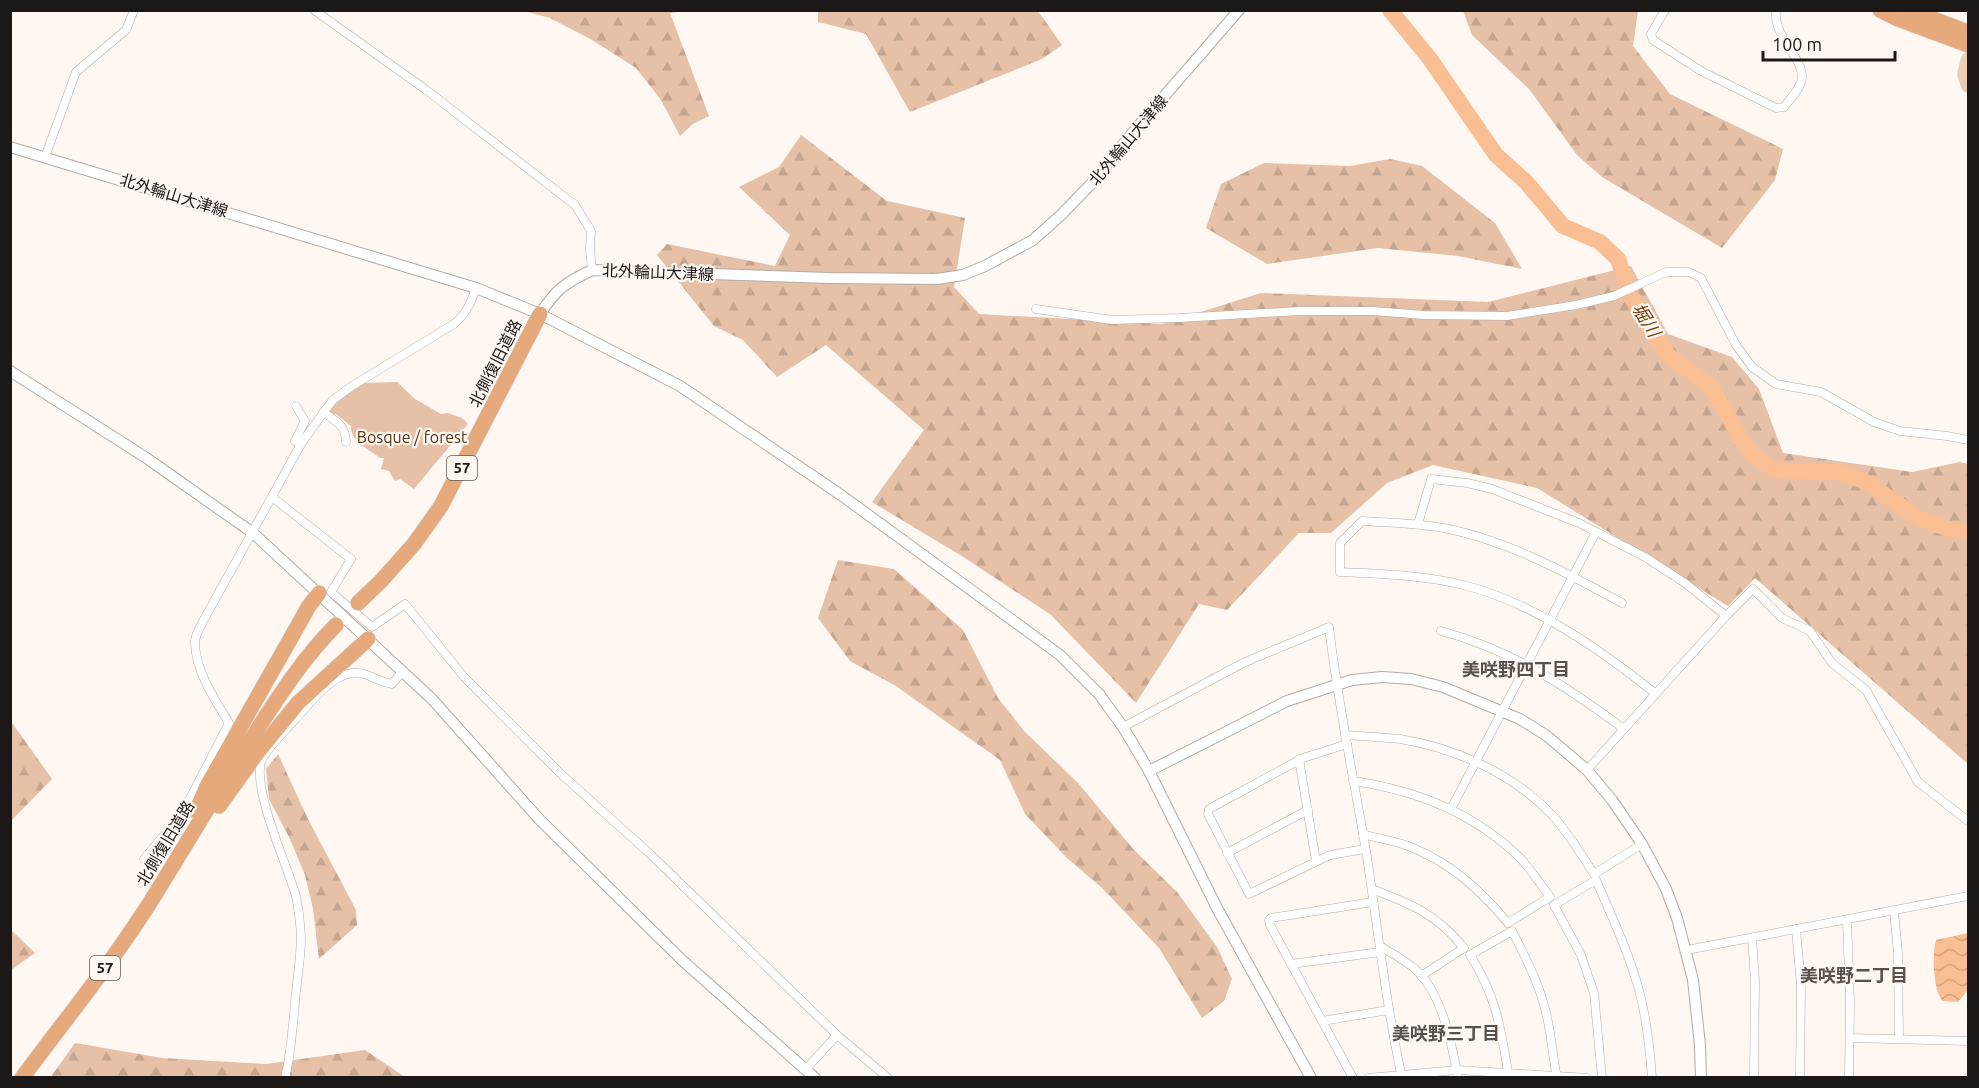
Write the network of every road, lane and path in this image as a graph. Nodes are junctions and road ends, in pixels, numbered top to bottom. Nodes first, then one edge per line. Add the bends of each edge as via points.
1 (134, 10) edge
2 (314, 10) edge
3 (1239, 10) edge
4 (1665, 10) edge
5 (1776, 10) edge
6 (1880, 10) edge
7 (1909, 10) edge
8 (1968, 32) edge
9 (1968, 45) edge
10 (1968, 58) edge
11 (1968, 86) edge
12 (10, 147) edge
13 (45, 157) junction
14 (592, 270) junction
15 (476, 288) junction
16 (1036, 309) dead end
17 (540, 314) junction
18 (10, 371) edge
19 (296, 406) dead end
20 (323, 412) junction
21 (1968, 440) edge
22 (346, 442) dead end
23 (301, 444) junction
24 (272, 497) junction
25 (1418, 524) junction
26 (1596, 532) junction
27 (253, 533) junction
28 (1572, 576) junction
29 (320, 593) junction
30 (358, 603) dead end
31 (1622, 603) dead end
32 (1726, 616) junction
33 (1549, 621) junction
34 (336, 626) dead end
35 (1441, 631) dead end
36 (368, 639) junction
37 (1527, 664) junction
38 (403, 671) junction
39 (1336, 685) junction
40 (1656, 694) junction
41 (1502, 712) junction
42 (1123, 727) junction
43 (1624, 729) junction
44 (1346, 739) junction
45 (1299, 759) junction
46 (1476, 762) junction
47 (1587, 770) junction
48 (1149, 771) junction
49 (1353, 781) junction
50 (1451, 809) junction
51 (1308, 810) junction
52 (1968, 821) edge
53 (1363, 834) junction
54 (1642, 844) junction
55 (1365, 849) junction
56 (179, 853) junction
57 (1227, 853) junction
58 (144, 859) dead end
59 (1316, 861) junction
60 (1595, 877) junction
61 (1372, 889) junction
62 (1968, 896) edge
63 (1550, 897) junction
64 (1373, 902) junction
65 (1554, 905) junction
66 (1894, 911) junction
67 (1847, 920) junction
68 (1508, 923) junction
69 (1796, 929) junction
70 (1512, 932) junction
71 (1752, 938) junction
72 (1464, 948) junction
73 (1380, 949) junction
74 (1687, 950) junction
75 (1470, 955) junction
76 (1291, 964) junction
77 (1421, 976) junction
78 (1389, 1010) junction
79 (1322, 1021) junction
80 (837, 1035) junction
81 (1850, 1038) junction
82 (1899, 1039) junction
83 (1968, 1041) edge
84 (805, 1070) junction
85 (1457, 1074) edge
86 (1402, 1075) edge
87 (1508, 1075) edge
88 (1556, 1076) edge
89 (22, 1077) edge
90 (285, 1077) edge
91 (815, 1077) edge
92 (888, 1077) edge
93 (1311, 1077) edge
94 (1353, 1077) edge
95 (1368, 1077) edge
96 (1587, 1077) edge
97 (1602, 1077) edge
98 (1652, 1077) edge
99 (1701, 1077) edge
100 (1754, 1077) edge
101 (1800, 1077) edge
102 (1849, 1077) edge

1 - 13 street via 126,30 76,72
2 - 14 street via 425,89 574,205 591,231
3 - 14 street, 北外輪山大津線 via 1061,215 1033,240 963,275 937,279 829,278
4 - 5 street via 1651,34 1653,40 1701,71 1776,108 1784,107 1802,77 1780,32
6 - 9 highway
7 - 8 highway
10 - 11 main road via 1964,74
12 - 13 street, 北外輪山大津線
13 - 15 street, 北外輪山大津線
14 - 17 street, 北外輪山大津線 via 553,294
15 - 17 street, 北外輪山大津線
15 - 20 street via 470,307 454,324 352,386
16 - 21 street via 1113,320 1299,311 1507,316 1595,301 1666,272 1689,272 1701,278 1752,367 1776,384 1821,392 1874,422 1900,431
17 - 30 highway, 北側復旧道路 / 57 via 441,506 414,544
17 - 42 street via 680,386 841,495 1060,655 1099,694
18 - 27 street via 145,457
19 - 23 street via 305,421 295,441
20 - 22 street via 344,429
20 - 23 street
23 - 24 street
24 - 27 street
24 - 80 street via 351,559 331,592 372,627 405,604 464,677 561,774 648,852
25 - 26 street via 1431,479 1492,489
25 - 28 street via 1491,541
25 - 33 street via 1362,521 1340,543 1340,572 1395,574 1463,585
26 - 28 street
26 - 32 street via 1645,557
27 - 29 street
27 - 58 street via 194,642 201,668 229,723 183,812
28 - 31 street
28 - 33 street
29 - 36 street
29 - 56 highway via 207,786
32 - 40 street
32 - 52 street via 1753,589 1782,618 1810,631 1832,663 1866,690 1918,782
33 - 37 street
33 - 40 street via 1613,660
34 - 56 highway, 北側復旧道路 / 57 via 294,674
35 - 37 street via 1468,638
36 - 38 street
36 - 56 highway via 298,703
37 - 41 street
37 - 43 street
38 - 84 street via 540,820 683,962
38 - 90 street via 392,684 367,674 351,673 336,678 261,760 262,793 295,890 301,926
39 - 41 street via 1382,677 1411,679 1443,687
39 - 42 street via 1329,627 1243,663
39 - 44 street
39 - 48 street via 1287,701
40 - 43 street
41 - 46 street
41 - 47 street via 1546,736
42 - 48 street
43 - 47 street
44 - 45 street
44 - 46 street via 1400,739 1441,748
44 - 49 street
45 - 51 street
45 - 57 street via 1209,808 1208,814
46 - 50 street
46 - 60 street via 1521,788 1551,814
47 - 54 street
48 - 93 street via 1217,908
49 - 50 street via 1389,786
49 - 53 street
50 - 63 street via 1488,831 1520,858
51 - 57 street
51 - 59 street
53 - 55 street
53 - 68 street via 1411,847 1438,860 1463,877
54 - 60 street
54 - 74 street via 1666,889
55 - 59 street
55 - 61 street
56 - 89 highway, 北側復旧道路 / 57 via 118,950
57 - 59 street via 1249,894
60 - 65 street
60 - 98 street via 1640,993
61 - 64 street
61 - 72 street via 1424,910
62 - 66 street
63 - 65 street
63 - 68 street
64 - 73 street
64 - 76 street via 1269,920
65 - 97 street via 1581,955 1594,993
66 - 67 street
66 - 82 street
67 - 69 street
67 - 81 street
68 - 70 street
69 - 71 street
69 - 101 street via 1801,985
70 - 75 street
70 - 88 street via 1541,996
71 - 74 street
71 - 100 street
72 - 75 street
72 - 77 street
73 - 76 street
73 - 77 street
73 - 78 street
74 - 99 street
75 - 87 street via 1492,995
76 - 79 street
77 - 85 street via 1447,1022
78 - 79 street
78 - 86 street
79 - 94 street
80 - 84 street
80 - 92 street
81 - 82 street
81 - 102 street
82 - 83 street
84 - 91 street
85 - 86 street
85 - 87 street
86 - 95 street
87 - 88 street
88 - 96 street

